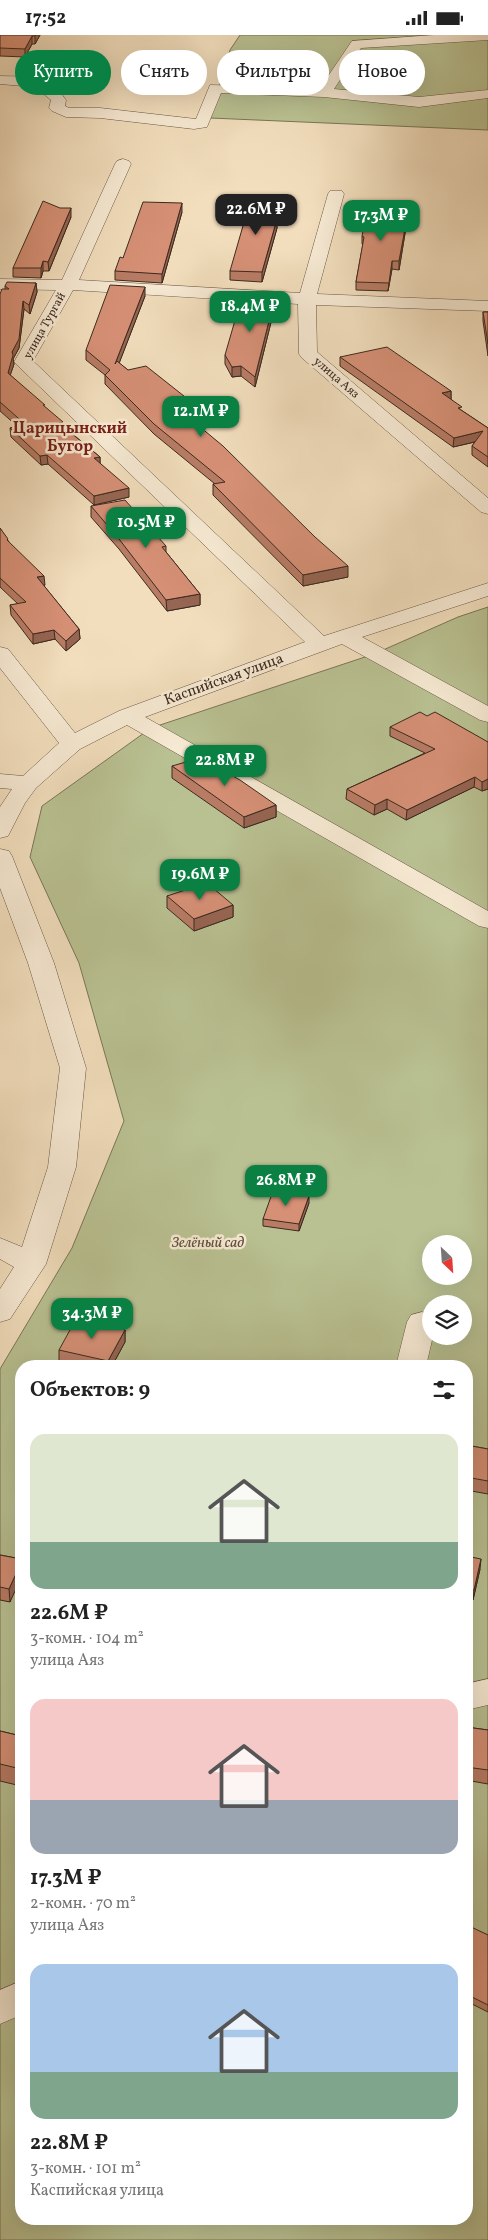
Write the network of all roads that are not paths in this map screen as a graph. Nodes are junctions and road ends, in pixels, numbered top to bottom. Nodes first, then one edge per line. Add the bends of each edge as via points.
1 (488, 36) edge
2 (0, 80) edge
3 (329, 86) edge
4 (217, 88) edge
5 (329, 93) edge
6 (488, 94) edge
7 (123, 164) dead end
8 (336, 194) dead end
9 (0, 284) edge
10 (68, 285) junction
11 (307, 299) junction
12 (488, 306) edge
13 (488, 508) edge
14 (488, 589) edge
15 (465, 596) junction
16 (488, 608) edge
17 (344, 636) junction
18 (320, 644) junction
19 (0, 655) edge
20 (488, 715) edge
21 (127, 716) junction
22 (72, 744) junction
23 (0, 781) edge
24 (28, 783) junction
25 (0, 831) edge
26 (0, 856) edge
27 (488, 921) edge
28 (0, 1247) edge
29 (31, 1264) junction
30 (0, 1312) edge
31 (422, 1323) dead end
32 (413, 1360) edge
33 (488, 1693) edge
34 (473, 1696) edge
35 (15, 2000) edge
36 (0, 2007) edge

1 - 3 street via 357,44
2 - 4 street via 42,83 59,100 57,108 66,112 202,125
5 - 6 street via 419,102
7 - 10 street, улица Тургай
8 - 11 street, улица Аяз
9 - 10 street
10 - 11 street
10 - 18 street, улица Тургай via 23,361
11 - 12 street
11 - 13 street, улица Аяз via 308,355
14 - 15 street, Каспийская улица
15 - 16 street
15 - 17 street, Каспийская улица
17 - 18 street, Каспийская улица
17 - 20 street
18 - 21 street, Каспийская улица
19 - 22 street
21 - 22 street, Каспийская улица
21 - 27 street
22 - 24 street, Каспийская улица
23 - 24 street
24 - 25 street, Каспийская улица via 14,802
26 - 29 street via 41,963 74,1068 62,1167
28 - 29 street
29 - 30 street
31 - 32 street
33 - 34 street
35 - 36 street

